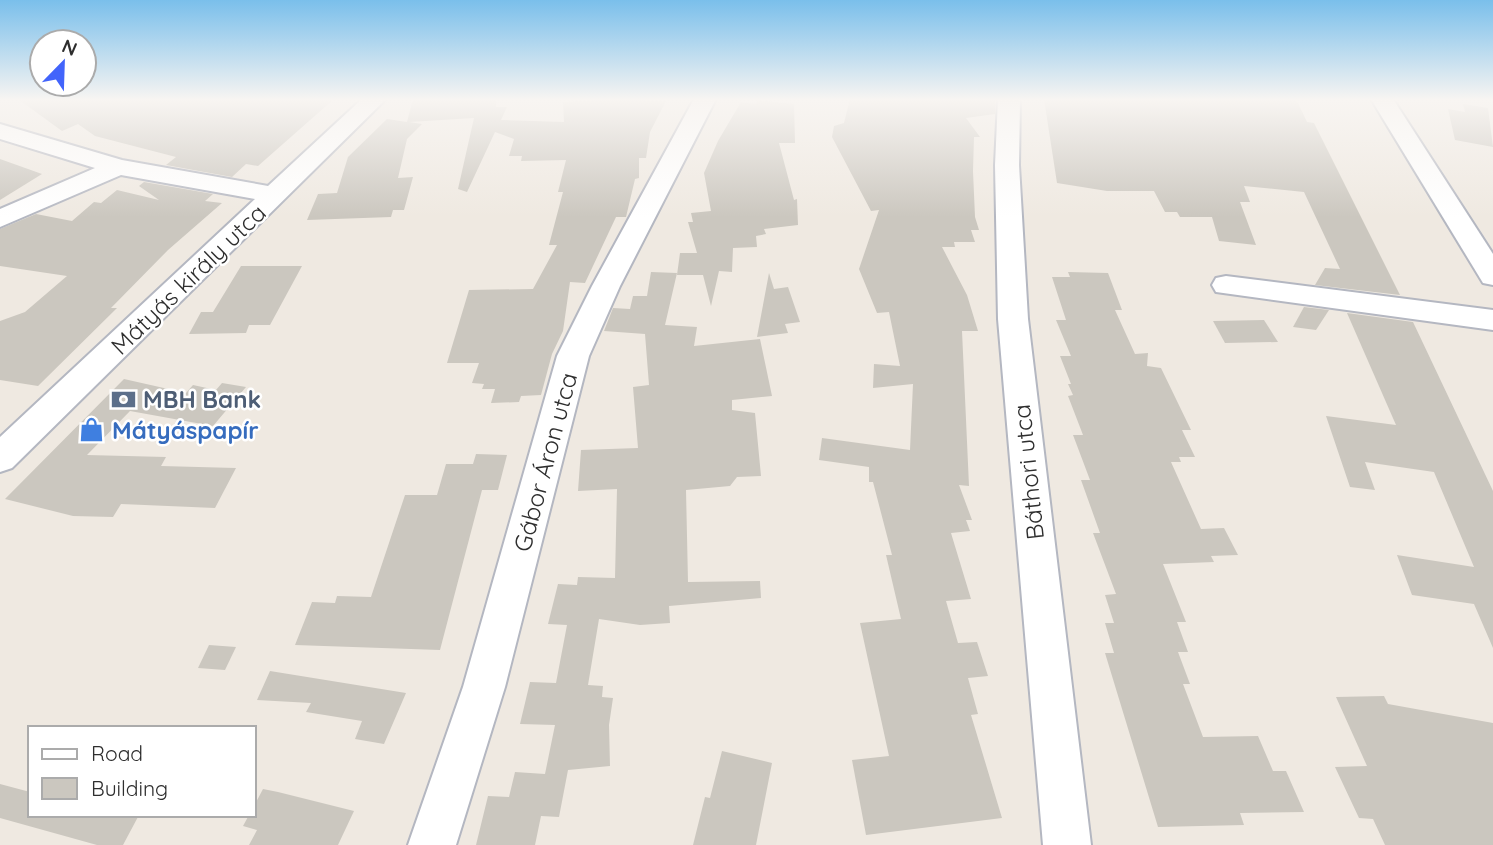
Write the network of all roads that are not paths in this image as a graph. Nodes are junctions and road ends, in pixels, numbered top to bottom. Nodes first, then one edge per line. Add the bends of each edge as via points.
1 (24, 138) edge
2 (334, 138) edge
3 (684, 138) edge
4 (1008, 138) edge
5 (1407, 138) edge
6 (118, 167) junction
7 (274, 195) junction
8 (0, 219) edge
9 (1493, 276) edge
10 (1226, 285) dead end
11 (1493, 320) edge
12 (0, 458) edge
13 (432, 845) edge
14 (1067, 845) edge

1 - 6 street
2 - 7 street, Mátyás király utca
3 - 13 street, Gábor Áron utca via 573,356 484,687
4 - 14 street, Báthori utca via 1013,319
5 - 9 street
6 - 7 street
6 - 8 street
7 - 12 street, Mátyás király utca
10 - 11 street

